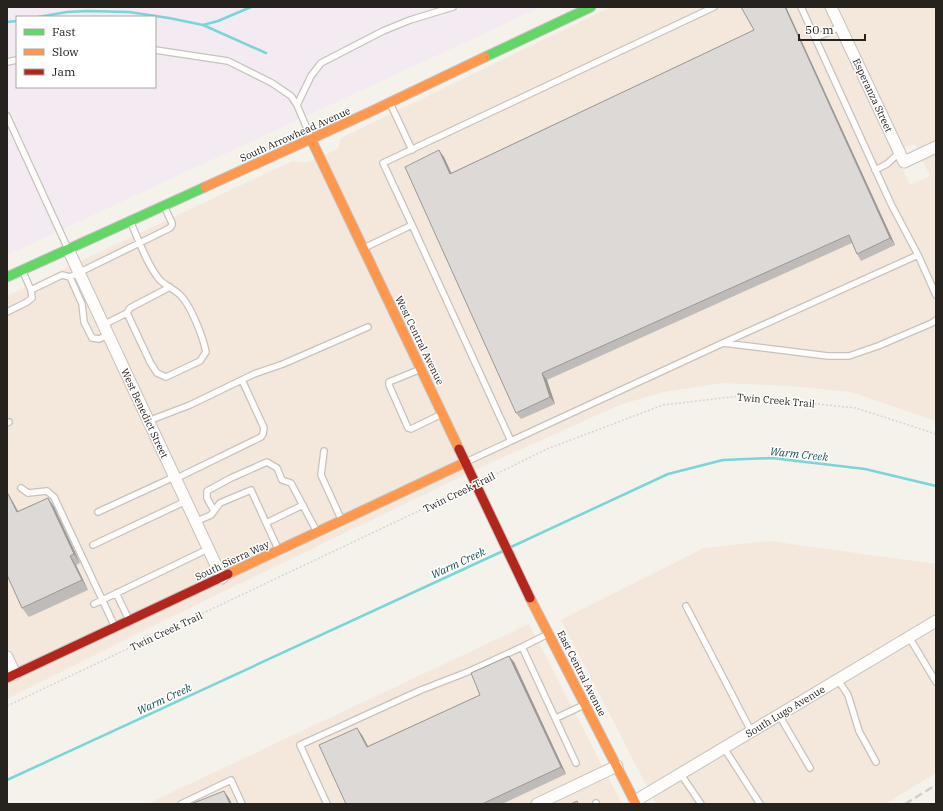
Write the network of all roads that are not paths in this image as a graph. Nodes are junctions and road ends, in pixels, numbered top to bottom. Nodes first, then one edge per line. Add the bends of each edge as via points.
1 (453, 7) edge
2 (591, 7) edge
3 (714, 7) edge
4 (801, 7) edge
5 (831, 7) edge
6 (840, 27) junction
7 (815, 38) junction
8 (156, 50) edge
9 (389, 103) junction
10 (297, 105) junction
11 (7, 116) edge
12 (311, 139) junction
13 (936, 147) edge
14 (412, 150) junction
15 (902, 157) junction
16 (875, 170) junction
17 (164, 205) junction
18 (130, 221) junction
19 (412, 225) junction
20 (140, 242) junction
21 (363, 248) junction
22 (68, 249) junction
23 (918, 255) junction
24 (22, 270) junction
25 (74, 275) junction
26 (7, 277) edge
27 (170, 287) junction
28 (31, 290) junction
29 (936, 295) edge
30 (7, 312) edge
31 (127, 313) junction
32 (936, 320) edge
33 (368, 327) dead end
34 (105, 330) junction
35 (723, 343) junction
36 (421, 368) junction
37 (242, 380) junction
38 (443, 414) junction
39 (148, 421) junction
40 (511, 441) junction
41 (324, 451) dead end
42 (466, 462) junction
43 (175, 478) junction
44 (21, 488) dead end
45 (186, 501) junction
46 (303, 504) junction
47 (214, 511) junction
48 (98, 512) dead end
49 (342, 521) junction
50 (195, 522) junction
51 (266, 522) junction
52 (317, 532) junction
53 (93, 545) dead end
54 (208, 549) junction
55 (279, 551) junction
56 (508, 552) joint
57 (222, 578) junction
58 (116, 593) junction
59 (102, 600) junction
60 (94, 604) dead end
61 (686, 606) dead end
62 (129, 621) junction
63 (936, 621) edge
64 (115, 628) junction
65 (549, 634) junction
66 (909, 637) junction
67 (522, 647) junction
68 (7, 658) edge
69 (11, 676) edge
70 (838, 680) junction
71 (936, 682) edge
72 (586, 704) junction
73 (779, 715) junction
74 (556, 718) junction
75 (751, 731) junction
76 (724, 748) junction
77 (876, 762) dead end
78 (576, 763) dead end
79 (617, 766) junction
80 (810, 768) dead end
81 (680, 774) junction
82 (636, 802) edge
83 (181, 804) edge
84 (242, 804) edge
85 (327, 804) edge
86 (537, 804) edge
87 (701, 804) edge
88 (760, 804) edge

1 - 10 lane via 383,31 321,63 311,76
2 - 9 street, South Arrowhead Avenue
3 - 14 lane
4 - 7 lane
5 - 6 street, Esperanza Street
6 - 7 lane
6 - 15 street, Esperanza Street
7 - 16 lane
8 - 10 lane via 228,60 272,83 291,96
9 - 12 street, South Arrowhead Avenue
9 - 14 lane
10 - 12 lane
11 - 22 lane
12 - 17 street, South Arrowhead Avenue
12 - 21 street, West Central Avenue
13 - 15 street
14 - 19 lane via 383,163
15 - 16 lane
16 - 23 lane
17 - 18 street, South Arrowhead Avenue
17 - 20 lane via 172,225
18 - 20 lane
18 - 22 street, South Arrowhead Avenue
19 - 21 lane
19 - 40 lane
20 - 25 lane
20 - 27 lane via 160,280
21 - 36 street, West Central Avenue
22 - 24 street, South Arrowhead Avenue
22 - 25 street, West Benedict Street
23 - 29 lane
23 - 35 lane
24 - 26 street, South Arrowhead Avenue
24 - 28 lane
25 - 28 lane via 62,275
25 - 34 street, West Benedict Street
25 - 34 lane via 84,322 92,338 99,339
27 - 31 lane via 130,308
27 - 31 lane via 187,303 204,342 206,352 200,361 166,377 157,373
28 - 30 lane via 32,298
31 - 34 lane
32 - 35 lane via 849,356 828,356
33 - 37 lane
34 - 39 street, West Benedict Street
35 - 40 lane
36 - 38 street, West Central Avenue
36 - 38 lane via 390,382 389,385 408,428 411,429
37 - 39 lane via 190,405
37 - 43 lane via 264,428 261,437
38 - 42 street, West Central Avenue
39 - 43 street, West Benedict Street
40 - 42 lane
41 - 49 lane via 321,475
42 - 49 street, South Sierra Way
42 - 56 street, West Central Avenue
43 - 45 street, West Benedict Street
43 - 48 lane
44 - 59 lane via 28,493 47,491 54,497
45 - 50 street, West Benedict Street
45 - 53 lane
46 - 47 lane via 291,483 282,480 277,468 267,462 207,491 207,498
46 - 51 lane
46 - 52 lane
47 - 50 lane
47 - 51 lane via 220,504 251,490
49 - 52 street, South Sierra Way
50 - 54 street, West Benedict Street
51 - 55 lane
52 - 55 street, South Sierra Way
54 - 57 street, West Benedict Street
54 - 58 lane
55 - 57 street, South Sierra Way
56 - 65 street, East Central Avenue
57 - 62 street, South Sierra Way
58 - 59 lane
58 - 62 lane
59 - 60 lane
59 - 64 lane
61 - 75 lane
62 - 64 street, South Sierra Way
63 - 66 street, South Lugo Avenue
64 - 69 street, South Sierra Way
65 - 67 lane
65 - 72 street, East Central Avenue
66 - 70 street, South Lugo Avenue
66 - 71 lane
67 - 74 lane
67 - 85 lane via 300,745
68 - 69 street
70 - 73 street, South Lugo Avenue
70 - 77 lane via 848,695 859,731
72 - 74 lane
72 - 79 street, East Central Avenue
73 - 75 street, South Lugo Avenue
73 - 80 lane
74 - 78 lane
75 - 76 street, South Lugo Avenue
76 - 81 street, South Lugo Avenue
76 - 88 lane
79 - 82 street, East Central Avenue
79 - 86 street
81 - 82 street, South Lugo Avenue
81 - 87 lane
83 - 84 lane via 231,780

